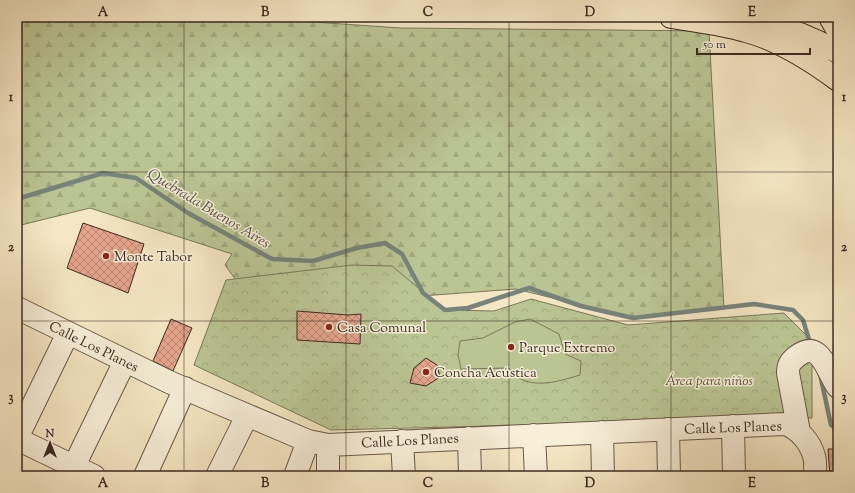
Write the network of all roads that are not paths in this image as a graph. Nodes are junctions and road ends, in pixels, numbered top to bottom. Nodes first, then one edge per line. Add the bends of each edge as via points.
1 (671, 17) edge
2 (739, 17) edge
3 (830, 17) edge
4 (838, 31) edge
5 (838, 52) edge
6 (838, 80) edge
7 (17, 308) edge
8 (68, 333) junction
9 (125, 361) junction
10 (838, 387) edge
11 (185, 388) junction
12 (247, 416) junction
13 (733, 426) junction
14 (668, 429) junction
15 (602, 432) junction
16 (799, 432) junction
17 (534, 434) junction
18 (469, 438) junction
19 (17, 439) edge
20 (402, 441) junction
21 (318, 443) junction
22 (74, 466) junction
23 (815, 467) edge
24 (94, 476) edge
25 (146, 476) edge
26 (217, 476) edge
27 (295, 476) edge
28 (328, 476) edge
29 (404, 476) edge
30 (470, 476) edge
31 (536, 476) edge
32 (604, 476) edge
33 (669, 476) edge
34 (734, 476) edge

1 - 6 main road via 725,26 759,35 816,64
2 - 5 main road via 775,25
3 - 4 main road
7 - 8 street, Calle Los Planes
8 - 9 street, Calle Los Planes
8 - 19 street
9 - 11 street, Calle Los Planes
9 - 22 street
10 - 16 street via 822,357 816,353 800,353 790,361 788,373
11 - 12 street, Calle Los Planes
11 - 25 street
12 - 21 street, Calle Los Planes
12 - 26 street
13 - 14 street, Calle Los Planes
13 - 16 street, Calle Los Planes via 785,424
13 - 34 street
14 - 15 street, Calle Los Planes
14 - 33 street
15 - 17 street, Calle Los Planes
15 - 32 street
16 - 23 street, Calle Los Planes via 806,439
17 - 18 street, Calle Los Planes
17 - 31 street
18 - 20 street, Calle Los Planes
18 - 30 street
19 - 22 street
20 - 21 street, Calle Los Planes
20 - 29 street
21 - 27 street
21 - 28 street
22 - 24 street

